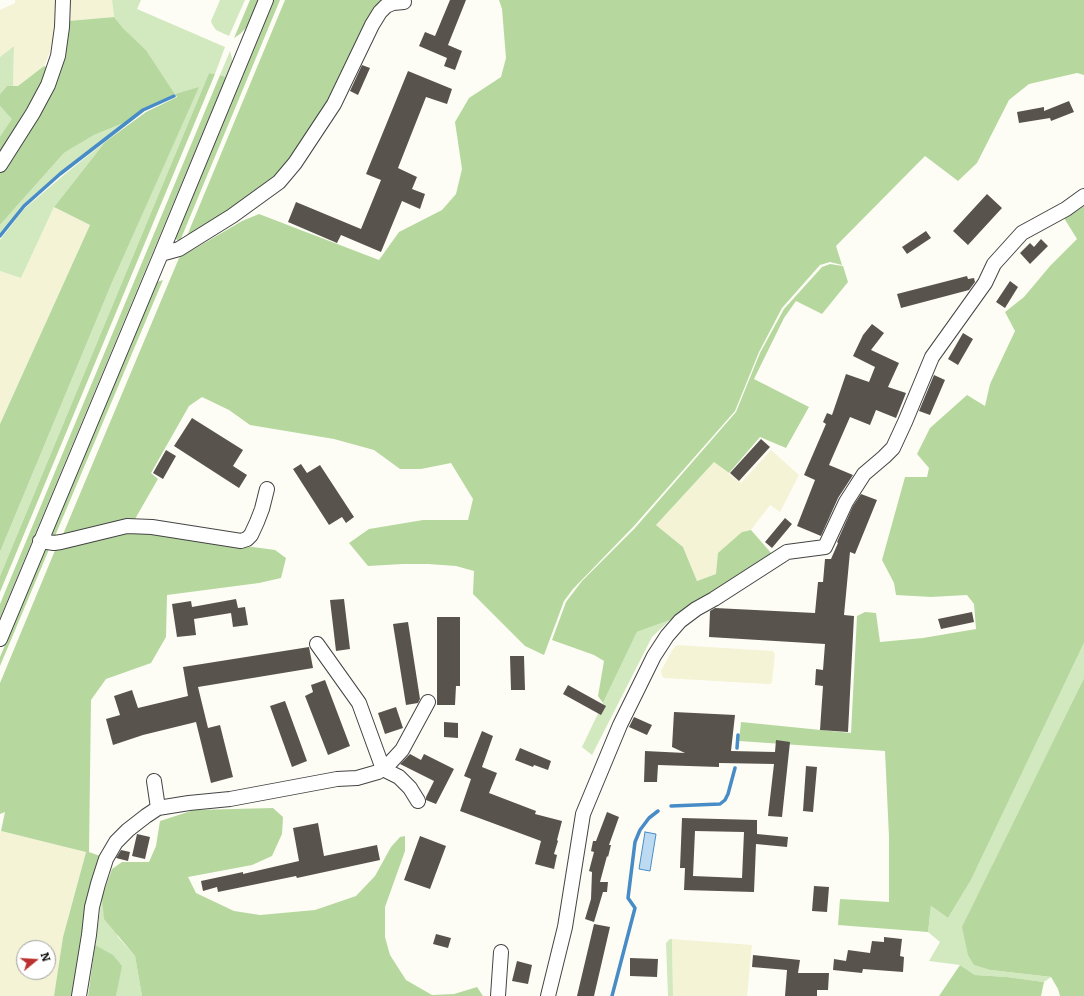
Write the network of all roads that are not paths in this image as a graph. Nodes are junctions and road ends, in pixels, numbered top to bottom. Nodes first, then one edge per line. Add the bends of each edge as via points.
1 (63, 0) edge
2 (266, 0) edge
3 (404, 2) dead end
4 (0, 165) edge
5 (1084, 196) edge
6 (162, 254) junction
7 (267, 489) dead end
8 (40, 542) junction
9 (0, 639) edge
10 (317, 644) dead end
11 (428, 702) dead end
12 (383, 769) junction
13 (154, 781) dead end
14 (418, 801) dead end
15 (158, 808) junction
16 (501, 952) dead end
17 (79, 996) edge
18 (498, 996) edge
19 (548, 996) edge

1 - 4 street via 58,56 48,85
2 - 6 street
3 - 6 street via 393,3 380,12 339,105 279,182 232,216 179,249
5 - 19 street via 1022,233 994,264 985,283 932,357 892,448 864,474 846,502 825,547 787,552 696,609 680,621 667,636 654,656 620,725 583,814 566,927
6 - 8 street
7 - 8 street via 254,528 247,539 241,542 127,526 54,543
8 - 9 street
10 - 12 street via 360,703
11 - 12 street via 402,750
12 - 14 street via 399,777
12 - 15 street via 357,778
13 - 15 street
15 - 17 street via 116,842 106,860 92,907
16 - 18 street

